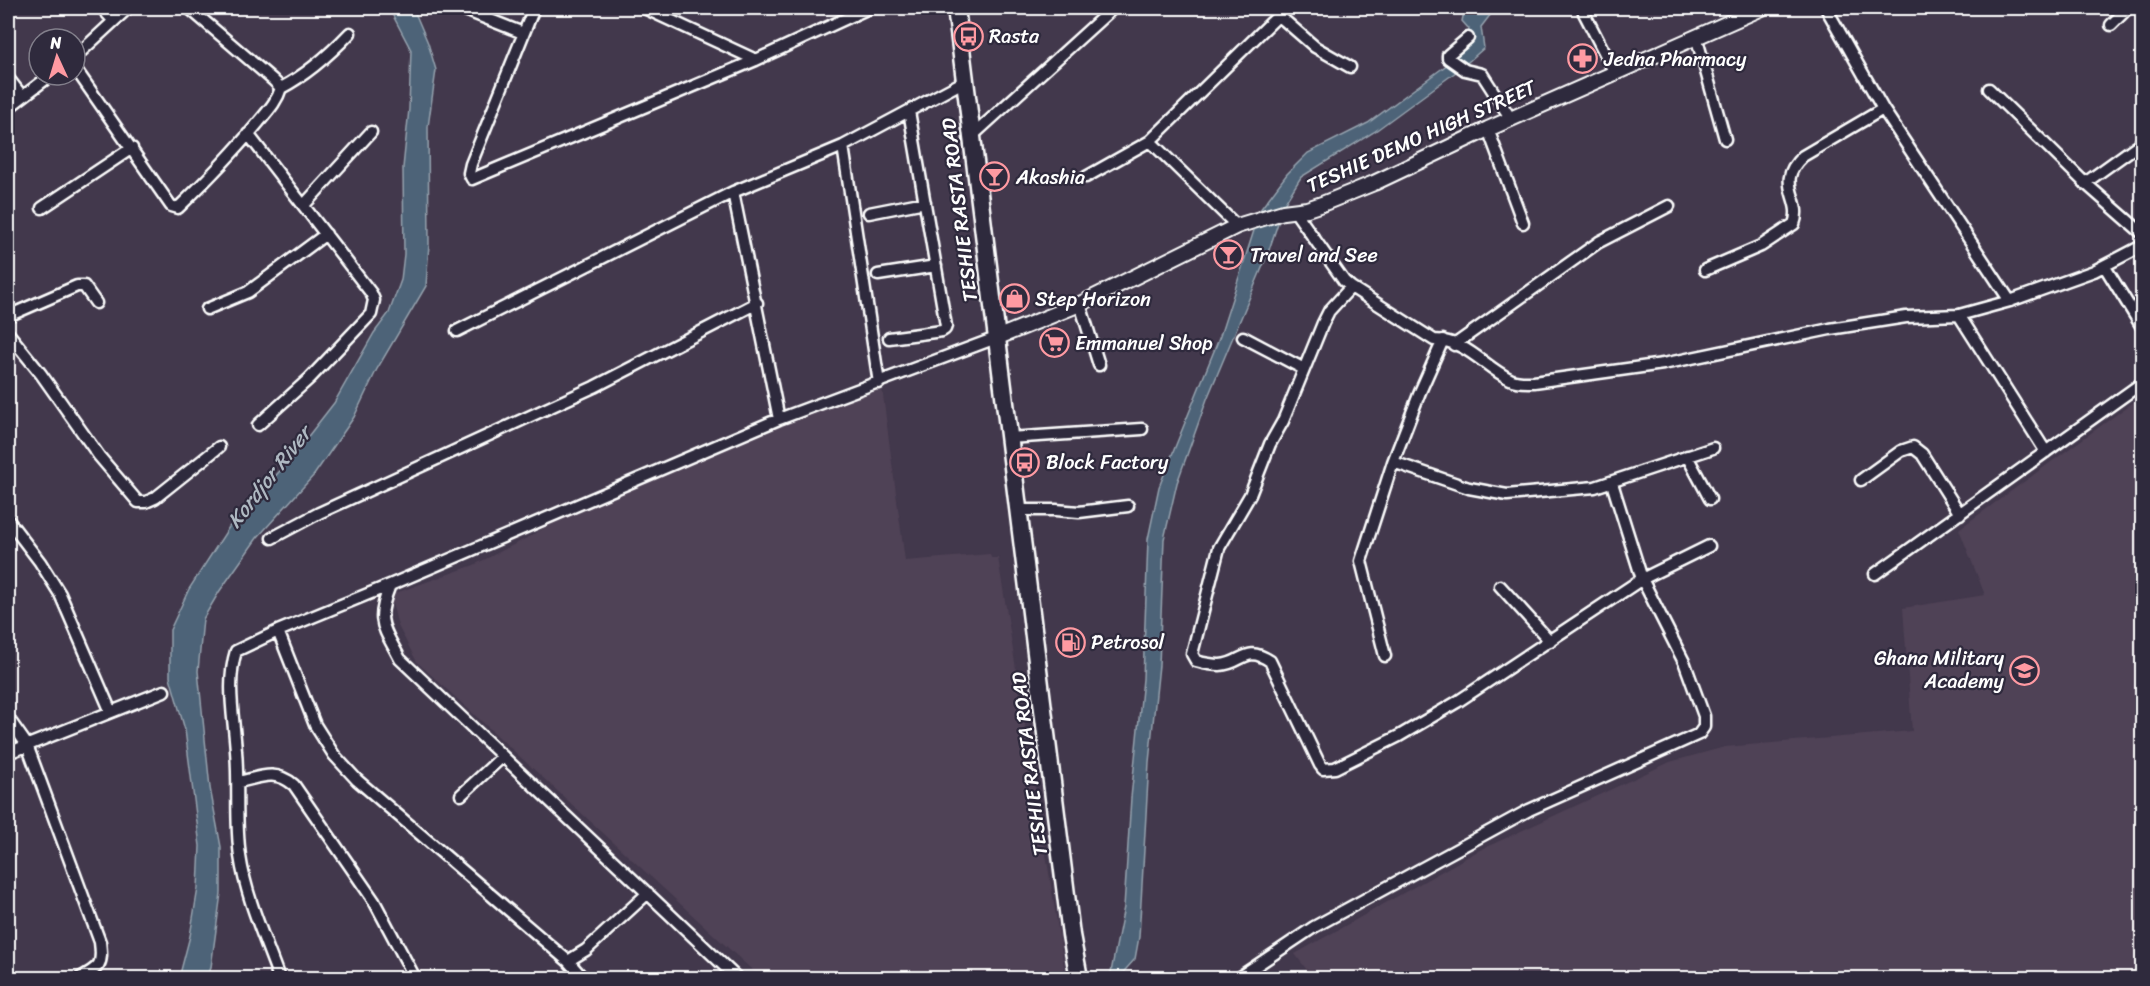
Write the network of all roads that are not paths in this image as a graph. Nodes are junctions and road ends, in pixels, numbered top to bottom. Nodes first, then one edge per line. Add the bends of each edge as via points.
1 (102, 8) edge
2 (128, 8) edge
3 (189, 8) edge
4 (460, 8) edge
5 (534, 8) edge
6 (644, 8) edge
7 (868, 8) edge
8 (956, 8) edge
9 (1113, 8) edge
10 (1762, 8) edge
11 (1826, 8) edge
12 (2128, 8) edge
13 (1281, 11) edge
14 (1584, 13) dead end
15 (113, 20) junction
16 (2111, 25) dead end
17 (350, 33) dead end
18 (523, 33) junction
19 (1696, 36) junction
20 (1468, 38) dead end
21 (87, 45) edge
22 (756, 60) junction
23 (1350, 67) dead end
24 (1615, 73) junction
25 (8, 78) edge
26 (965, 81) junction
27 (87, 85) edge
28 (34, 87) edge
29 (281, 88) junction
30 (1989, 89) dead end
31 (22, 96) junction
32 (8, 108) edge
33 (1883, 109) junction
34 (909, 111) junction
35 (1511, 119) junction
36 (1488, 129) junction
37 (371, 132) dead end
38 (248, 134) junction
39 (971, 137) junction
40 (1725, 139) dead end
41 (1150, 141) junction
42 (2142, 142) edge
43 (843, 146) junction
44 (132, 148) junction
45 (1086, 177) dead end
46 (2085, 183) junction
47 (733, 192) junction
48 (925, 202) junction
49 (304, 205) junction
50 (1669, 206) dead end
51 (42, 208) dead end
52 (1289, 211) junction
53 (869, 213) dead end
54 (1523, 222) dead end
55 (1237, 226) junction
56 (2142, 233) edge
57 (326, 234) junction
58 (2142, 246) edge
59 (936, 266) junction
60 (2105, 267) junction
61 (1705, 270) dead end
62 (878, 275) dead end
63 (1351, 287) junction
64 (2010, 301) junction
65 (96, 303) dead end
66 (757, 303) junction
67 (1080, 304) junction
68 (207, 309) dead end
69 (1959, 315) junction
70 (8, 316) edge
71 (2142, 327) edge
72 (457, 331) dead end
73 (8, 333) edge
74 (1243, 337) dead end
75 (889, 338) dead end
76 (996, 338) junction
77 (1443, 340) junction
78 (1454, 345) junction
79 (1099, 365) dead end
80 (1304, 369) junction
81 (879, 383) junction
82 (2142, 383) edge
83 (779, 419) junction
84 (258, 425) dead end
85 (1142, 429) dead end
86 (1009, 438) junction
87 (219, 447) dead end
88 (1713, 448) dead end
89 (2046, 452) junction
90 (1687, 456) junction
91 (1393, 462) junction
92 (1861, 480) dead end
93 (1611, 483) junction
94 (1710, 499) dead end
95 (1128, 506) dead end
96 (1018, 510) junction
97 (1960, 514) junction
98 (8, 520) edge
99 (272, 538) dead end
100 (1709, 546) dead end
101 (1875, 574) dead end
102 (1642, 579) junction
103 (390, 585) junction
104 (1500, 586) dead end
105 (278, 631) junction
106 (1550, 641) junction
107 (1384, 656) dead end
108 (164, 691) dead end
109 (111, 712) junction
110 (8, 718) edge
111 (27, 745) junction
112 (8, 753) edge
113 (502, 757) junction
114 (239, 782) junction
115 (461, 795) dead end
116 (648, 893) junction
117 (568, 961) junction
118 (80, 978) edge
119 (279, 978) edge
120 (415, 978) edge
121 (583, 978) edge
122 (737, 978) edge
123 (1078, 978) edge
124 (1238, 978) edge

1 - 15 street
2 - 15 street
3 - 29 street
4 - 18 street
5 - 18 street
6 - 22 street
7 - 22 street
8 - 26 main road, TESHIE RASTA ROAD
9 - 39 street
10 - 19 street, TESHIE DEMO HIGH STREET
11 - 33 street
12 - 16 street
13 - 23 street via 1314,47
13 - 41 street
14 - 24 street
15 - 21 street
17 - 29 street via 303,77
18 - 22 street via 471,164 472,179
19 - 24 street, TESHIE DEMO HIGH STREET
19 - 40 street
20 - 35 street via 1448,58 1465,70 1482,74
24 - 35 street, TESHIE DEMO HIGH STREET
25 - 31 street
26 - 34 street
26 - 39 main road, TESHIE RASTA ROAD
27 - 44 street
28 - 31 street
29 - 38 street via 278,98
30 - 46 street
31 - 32 street
33 - 61 street via 1795,164 1790,173 1794,224 1761,246
33 - 64 street
34 - 43 street
34 - 48 street
35 - 36 street, TESHIE DEMO HIGH STREET
36 - 52 street, TESHIE DEMO HIGH STREET via 1374,183 1322,204
36 - 54 street
37 - 49 street
38 - 44 street via 178,208 171,206
38 - 49 street
39 - 76 main road, TESHIE RASTA ROAD
41 - 45 street
41 - 55 street
42 - 46 street
43 - 47 street
43 - 81 street
44 - 51 street
46 - 56 street
47 - 66 street
47 - 72 street
48 - 53 street
48 - 59 street
49 - 57 street
50 - 78 street via 1599,242
52 - 55 street, TESHIE DEMO HIGH STREET
52 - 63 street
55 - 67 street, TESHIE DEMO HIGH STREET
57 - 68 street via 248,292
57 - 84 street via 371,293 371,314
58 - 60 street
59 - 62 street
59 - 75 street via 945,329
60 - 64 street
60 - 71 street
63 - 77 street via 1434,340
63 - 80 street via 1329,311
64 - 69 street
65 - 70 street via 84,286 77,286
66 - 83 street
66 - 99 street via 594,387
67 - 76 street, TESHIE DEMO HIGH STREET
67 - 79 street
69 - 78 street via 1906,317 1663,364 1534,382 1510,380 1473,352
69 - 89 street
73 - 87 street via 138,502 155,498
74 - 80 street
76 - 81 street
76 - 86 main road, TESHIE RASTA ROAD
77 - 78 street
77 - 91 street
80 - 106 street via 1250,495 1219,548 1192,654 1196,661 1221,665 1252,653 1270,661 1320,765 1328,770 1399,736
81 - 83 street
82 - 89 street
83 - 103 street
85 - 86 street
86 - 96 main road, TESHIE RASTA ROAD
88 - 90 street
89 - 97 street
90 - 93 street
90 - 94 street
91 - 93 street via 1469,488 1507,495
91 - 107 street via 1360,561
92 - 97 street via 1912,447 1922,453
93 - 102 street
95 - 96 street via 1079,512
96 - 123 main road, TESHIE RASTA ROAD
97 - 101 street
98 - 109 street via 60,594
100 - 102 street
102 - 106 street
102 - 124 street via 1685,664 1704,716 1699,734 1529,810 1314,927
103 - 105 street
103 - 113 street via 382,606 384,631 400,658
104 - 106 street
105 - 114 street via 236,651 232,665
105 - 117 street via 315,724 334,754 357,780
108 - 109 street
109 - 111 street
110 - 111 street
111 - 112 street
111 - 118 street via 100,942 102,959 94,970
113 - 115 street
113 - 116 street
114 - 119 street via 240,856
114 - 120 street via 279,775 294,785 374,901
116 - 117 street via 586,950
116 - 122 street
117 - 121 street

